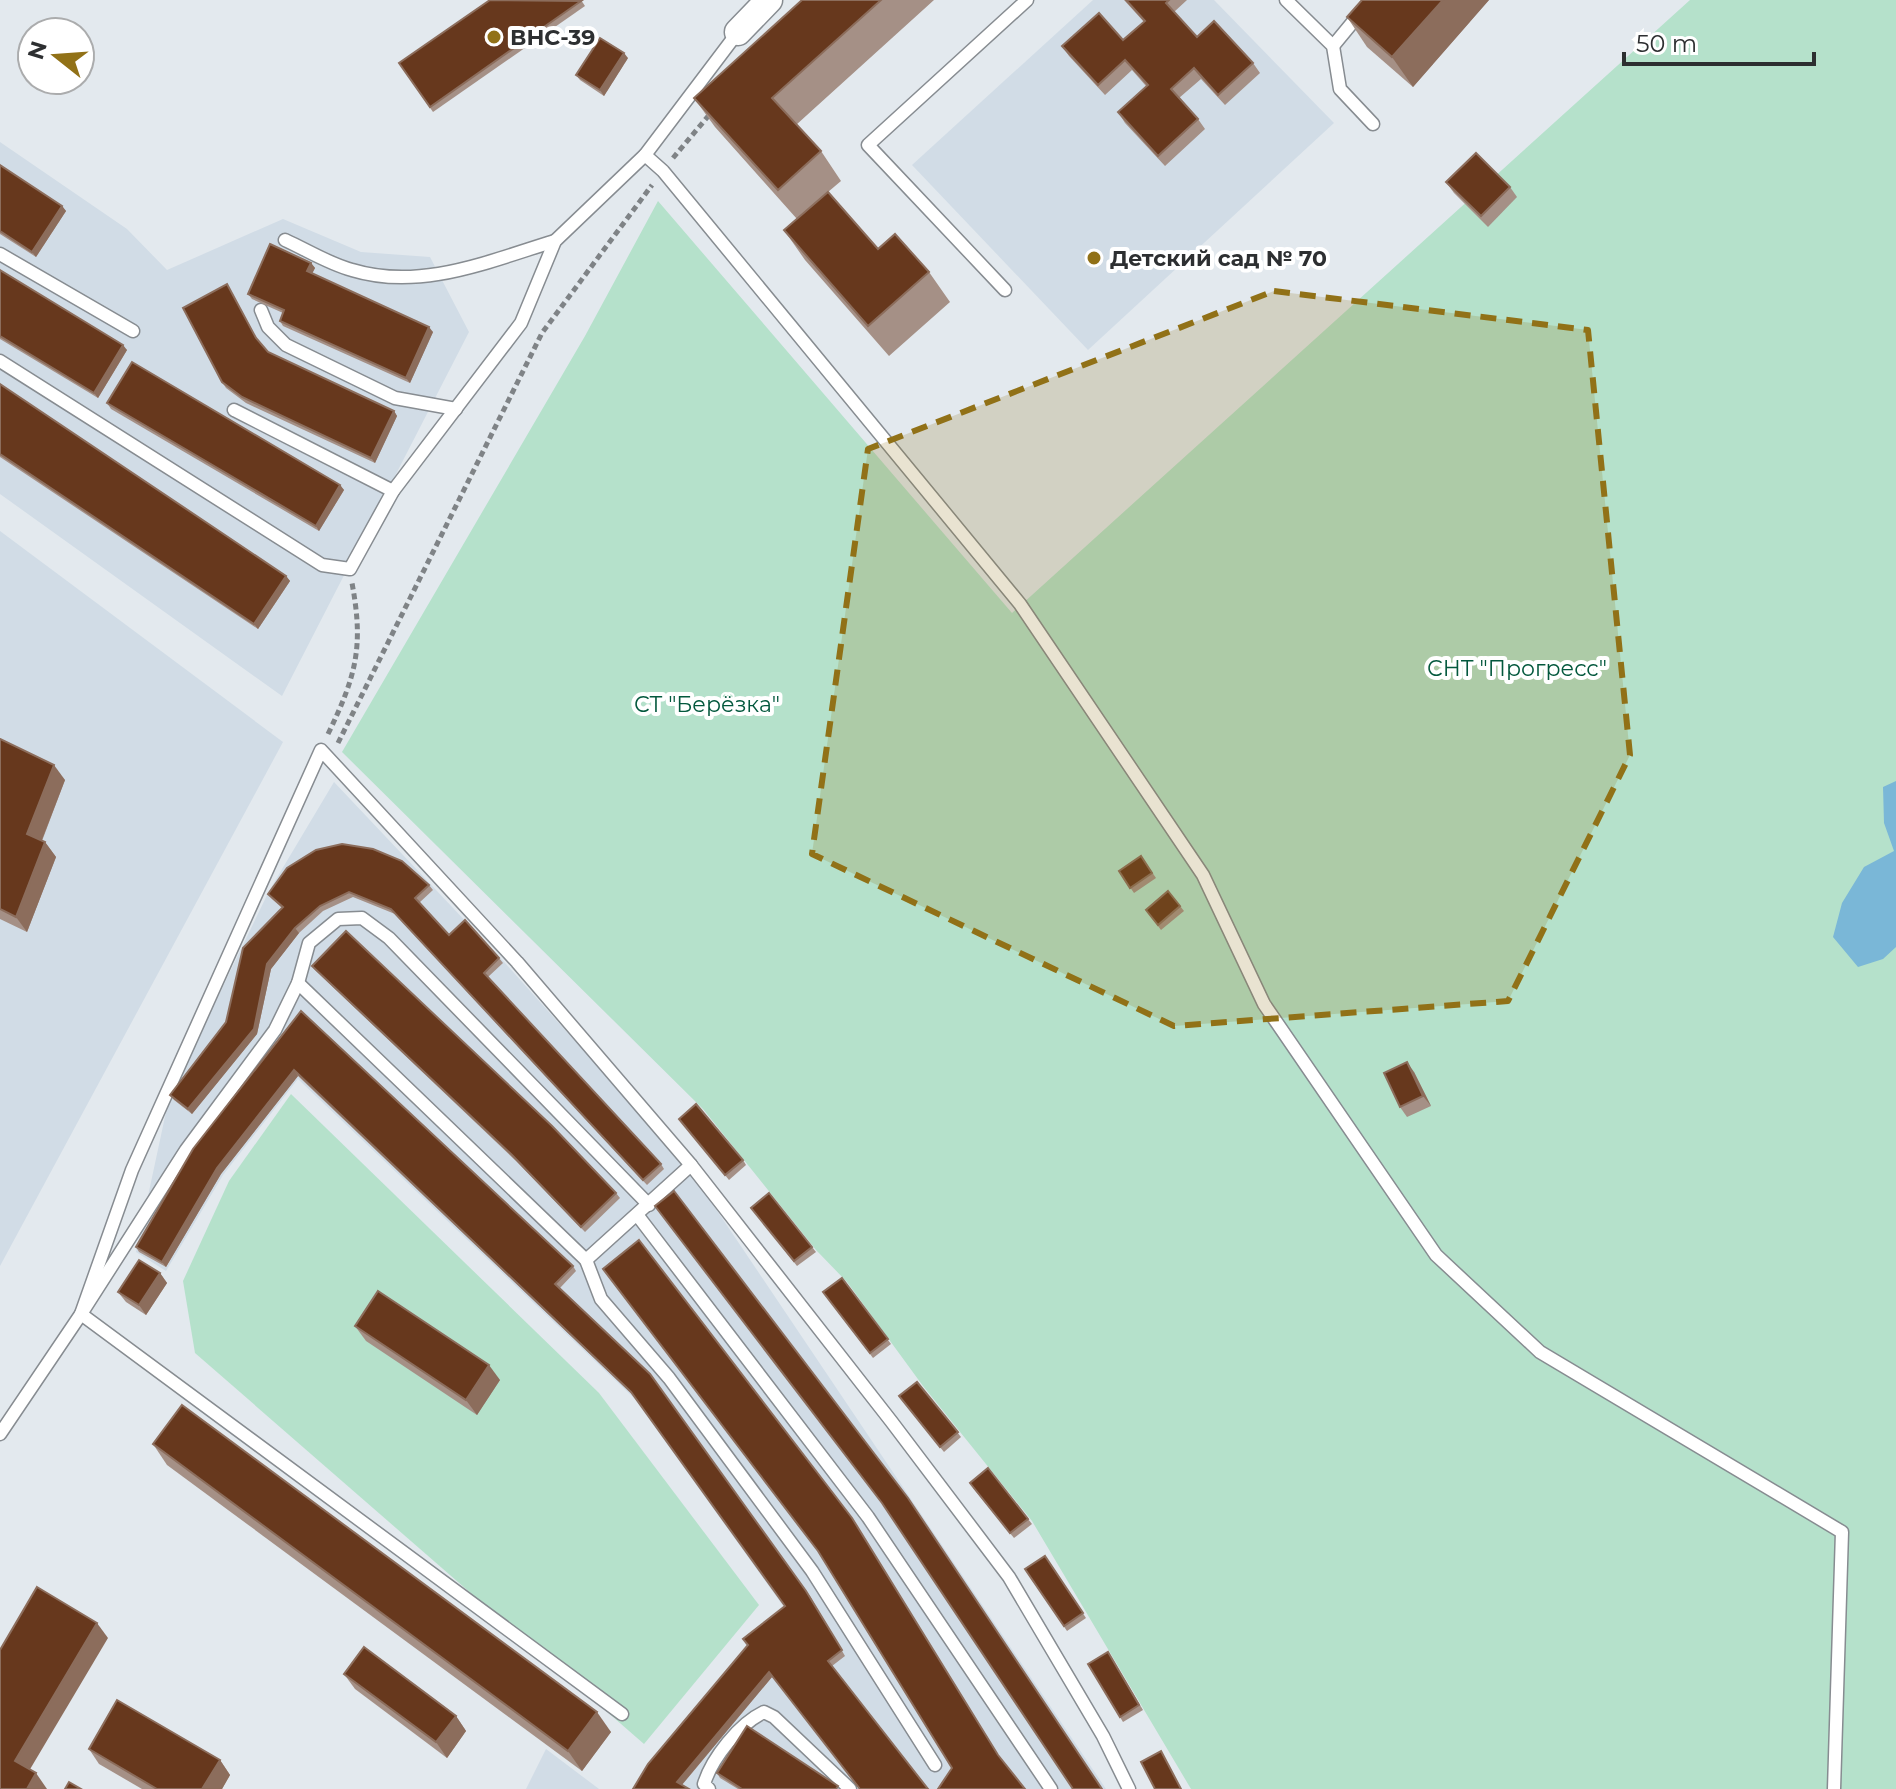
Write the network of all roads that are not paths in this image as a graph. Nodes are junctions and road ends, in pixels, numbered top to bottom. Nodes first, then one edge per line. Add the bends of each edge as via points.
1 (769, 0) edge
2 (1027, 0) edge
3 (1286, 0) edge
4 (1371, 0) edge
5 (738, 32) joint
6 (1333, 46) junction
7 (1373, 124) dead end
8 (645, 155) junction
9 (285, 240) dead end
10 (555, 241) junction
11 (0, 254) edge
12 (1005, 290) dead end
13 (261, 310) edge
14 (133, 331) dead end
15 (0, 361) edge
16 (456, 409) junction
17 (234, 410) dead end
18 (393, 491) junction
19 (298, 983) junction
20 (691, 1165) junction
21 (649, 1205) junction
22 (638, 1216) junction
23 (586, 1260) junction
24 (81, 1314) junction
25 (0, 1434) edge
26 (622, 1714) dead end
27 (935, 1765) dead end
28 (709, 1789) edge
29 (850, 1789) edge
30 (1051, 1789) edge
31 (1129, 1789) edge
32 (1834, 1789) edge

1 - 5 street
2 - 12 lane via 868,145
3 - 6 lane
4 - 6 lane
5 - 8 lane
6 - 7 lane via 1340,89
8 - 10 lane
8 - 32 lane via 1020,604 1203,875 1264,1004 1436,1255 1540,1352 1842,1532
9 - 10 lane via 352,270 409,280
10 - 16 lane via 521,323
11 - 14 lane
13 - 16 lane via 268,327 286,345 395,398
15 - 18 lane via 322,565 350,569
16 - 18 lane
17 - 18 lane
19 - 21 lane via 309,943 338,919 362,918 389,938
19 - 23 lane
19 - 24 lane via 275,1030 186,1150
20 - 21 lane
20 - 24 lane via 517,962 325,754 132,1170
20 - 31 lane via 1009,1577
21 - 22 lane
22 - 23 lane
22 - 30 lane via 868,1517
23 - 27 lane via 601,1299 669,1378 812,1571
24 - 25 lane
24 - 26 lane
28 - 29 lane via 704,1784 708,1771 749,1719 764,1712

